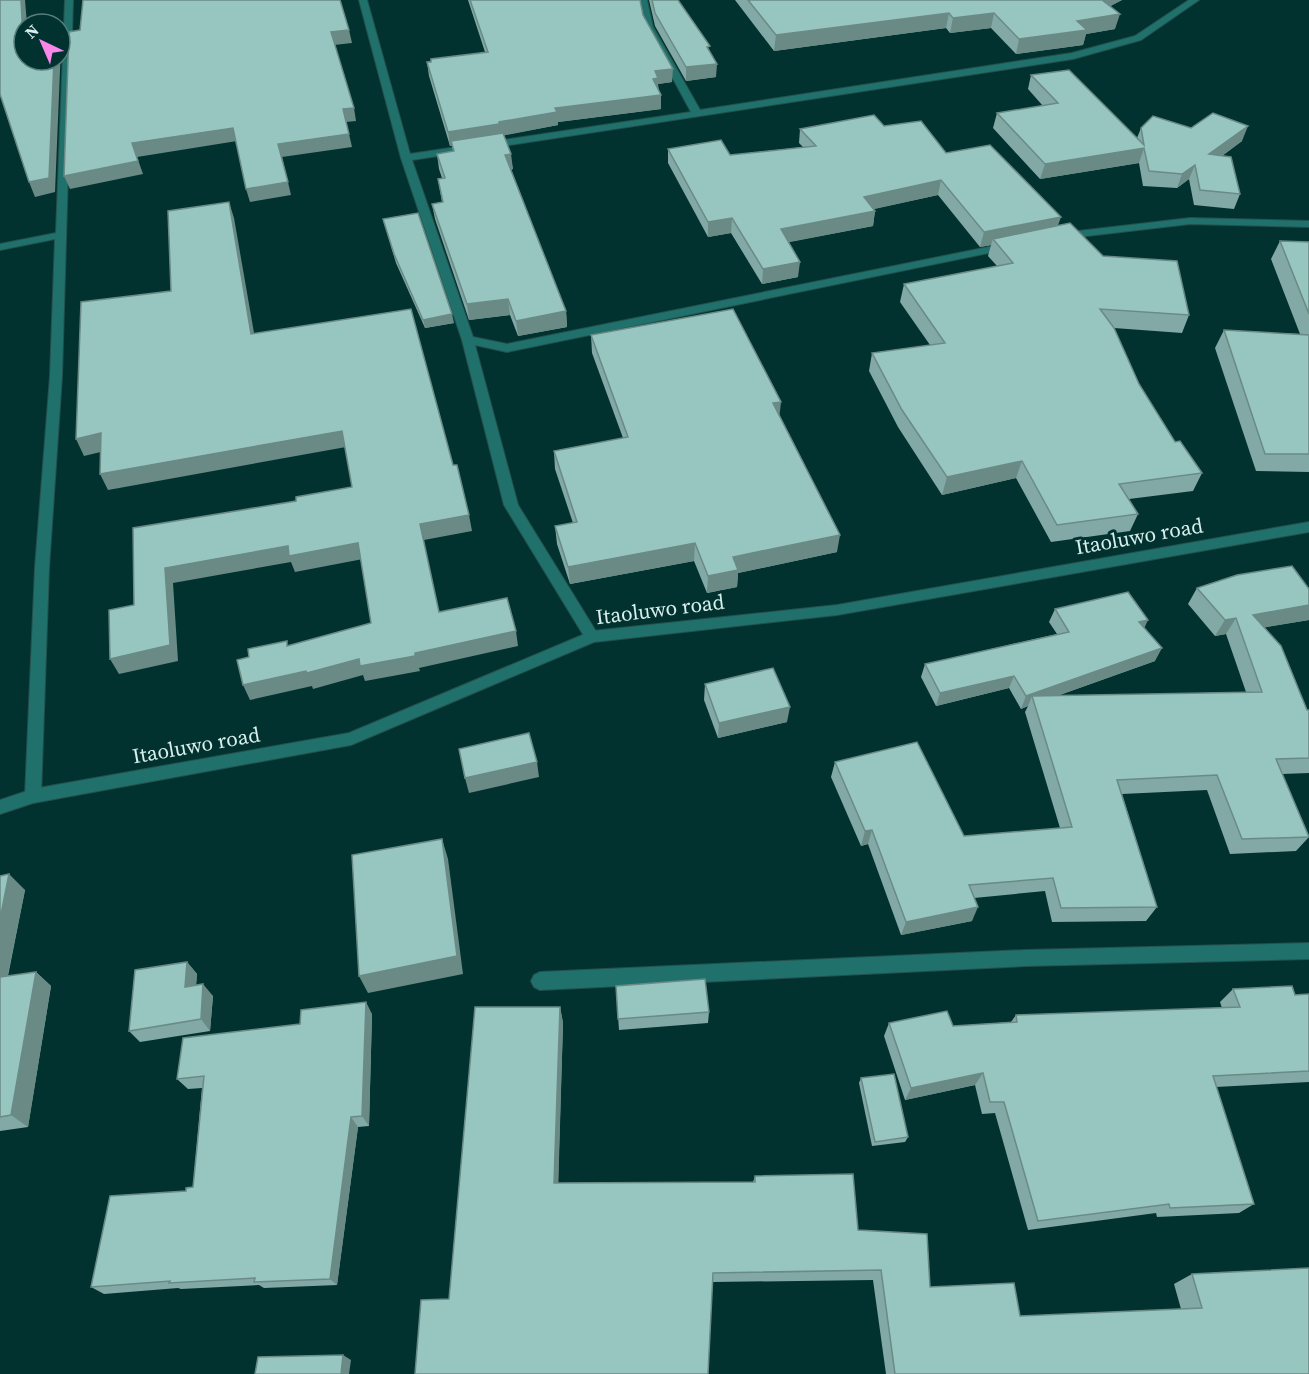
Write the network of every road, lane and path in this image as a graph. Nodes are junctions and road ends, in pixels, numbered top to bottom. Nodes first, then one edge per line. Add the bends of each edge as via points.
1 (69, 0) edge
2 (363, 0) edge
3 (643, 0) edge
4 (1195, 0) edge
5 (696, 112) junction
6 (406, 158) junction
7 (1309, 224) edge
8 (62, 235) junction
9 (1050, 238) edge
10 (1016, 245) edge
11 (0, 247) edge
12 (468, 340) junction
13 (1309, 527) edge
14 (592, 637) junction
15 (33, 796) junction
16 (0, 807) edge
17 (1309, 951) edge
18 (540, 981) dead end

1 - 8 street
2 - 6 street
3 - 5 street via 649,27
4 - 5 street via 1138,38 1073,56
5 - 6 street
6 - 12 street
7 - 9 street via 1190,221
8 - 11 street
8 - 15 street
10 - 12 street via 507,348
12 - 14 street via 511,505
13 - 14 street, Itaoluwo road via 837,610
14 - 15 street, Itaoluwo road via 351,739
15 - 16 street, Itaoluwo road
17 - 18 street via 1026,957

